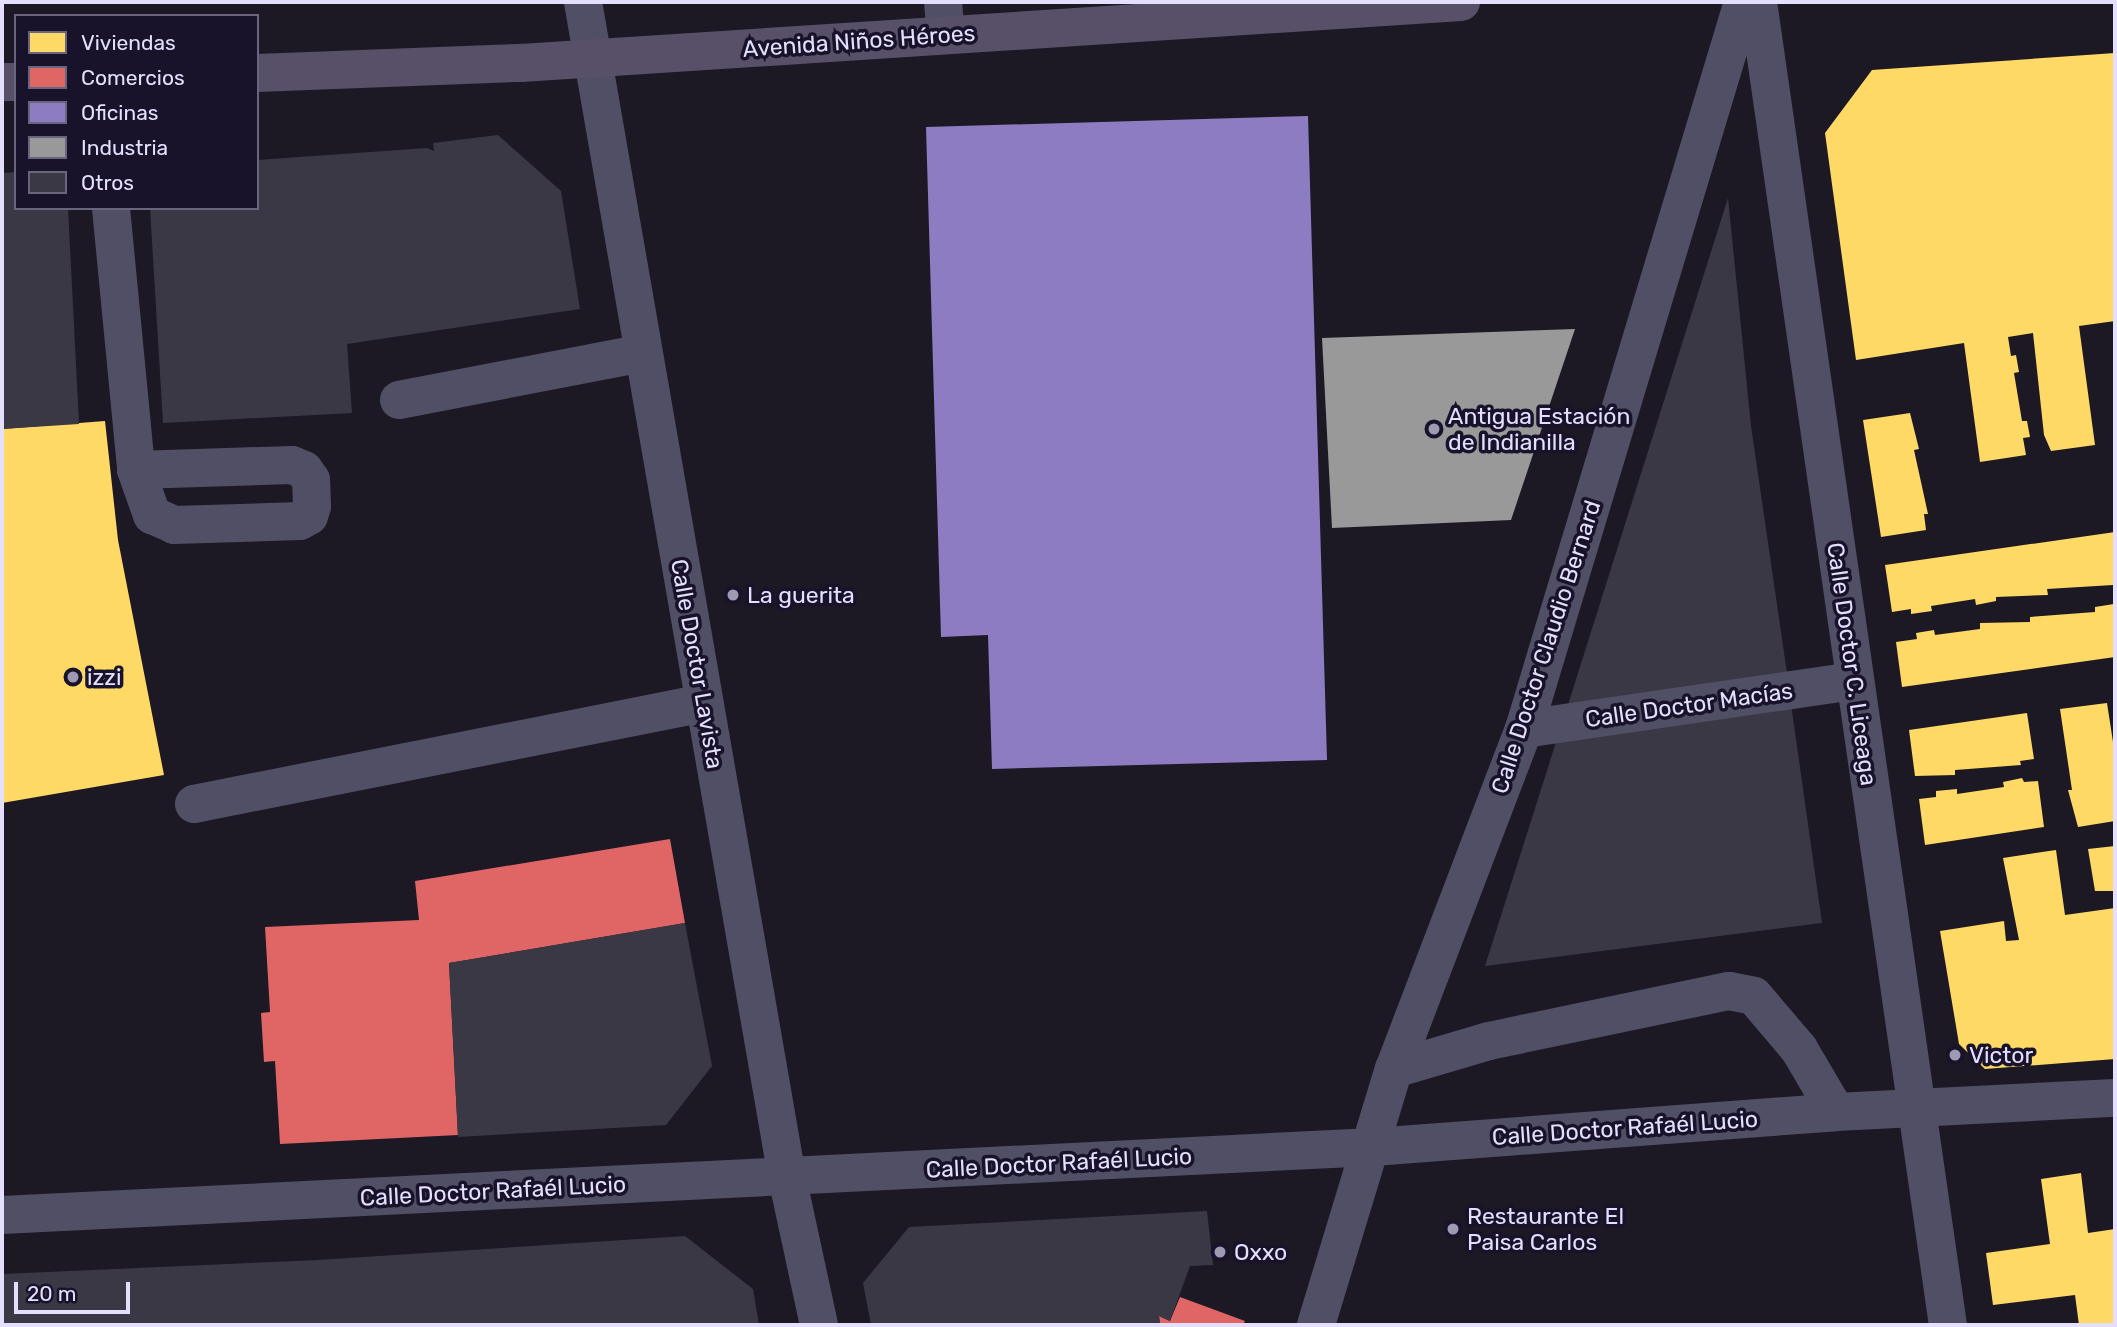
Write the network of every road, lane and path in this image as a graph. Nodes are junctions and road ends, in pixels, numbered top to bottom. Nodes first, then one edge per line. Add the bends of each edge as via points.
1 (583, 2) edge
2 (1461, 2) edge
3 (1743, 2) edge
4 (1758, 2) edge
5 (944, 19) edge
6 (592, 58) junction
7 (259, 73) edge
8 (111, 210) edge
9 (643, 352) junction
10 (399, 400) dead end
11 (136, 470) dead end
12 (1854, 681) junction
13 (704, 703) junction
14 (1524, 729) junction
15 (194, 804) dead end
16 (1394, 1069) junction
17 (2115, 1098) edge
18 (1915, 1110) junction
19 (1836, 1112) junction
20 (1373, 1147) junction
21 (787, 1177) junction
22 (2, 1215) edge
23 (819, 1325) edge
24 (1316, 1325) edge
25 (1948, 1325) edge

1 - 6 street, Calle Doctor Lavista
2 - 5 main road, Avenida Niños Héroes
3 - 14 street, Calle Doctor Claudio Bernard
4 - 12 street, Calle Doctor C. Liceaga
5 - 6 main road, Avenida Niños Héroes
6 - 7 main road, Avenida Niños Héroes
6 - 9 street, Calle Doctor Lavista
8 - 11 street
9 - 10 street
9 - 13 street, Calle Doctor Lavista
12 - 14 street, Calle Doctor Macías
12 - 18 street, Calle Doctor C. Liceaga
13 - 15 street
13 - 21 street, Calle Doctor Lavista
14 - 16 street, Calle Doctor Claudio Bernard
16 - 19 street via 1489,1041 1729,991 1754,996 1799,1049
16 - 20 street, Calle Doctor Claudio Bernard
17 - 18 street, Calle Doctor Rafaél Lucio
18 - 19 street, Calle Doctor Rafaél Lucio
18 - 25 street, Calle Doctor C. Liceaga
19 - 20 street, Calle Doctor Rafaél Lucio
20 - 21 street, Calle Doctor Rafaél Lucio
20 - 24 street, Calle Doctor Claudio Bernard
21 - 22 street, Calle Doctor Rafaél Lucio
21 - 23 street, Calle Doctor Lavista

